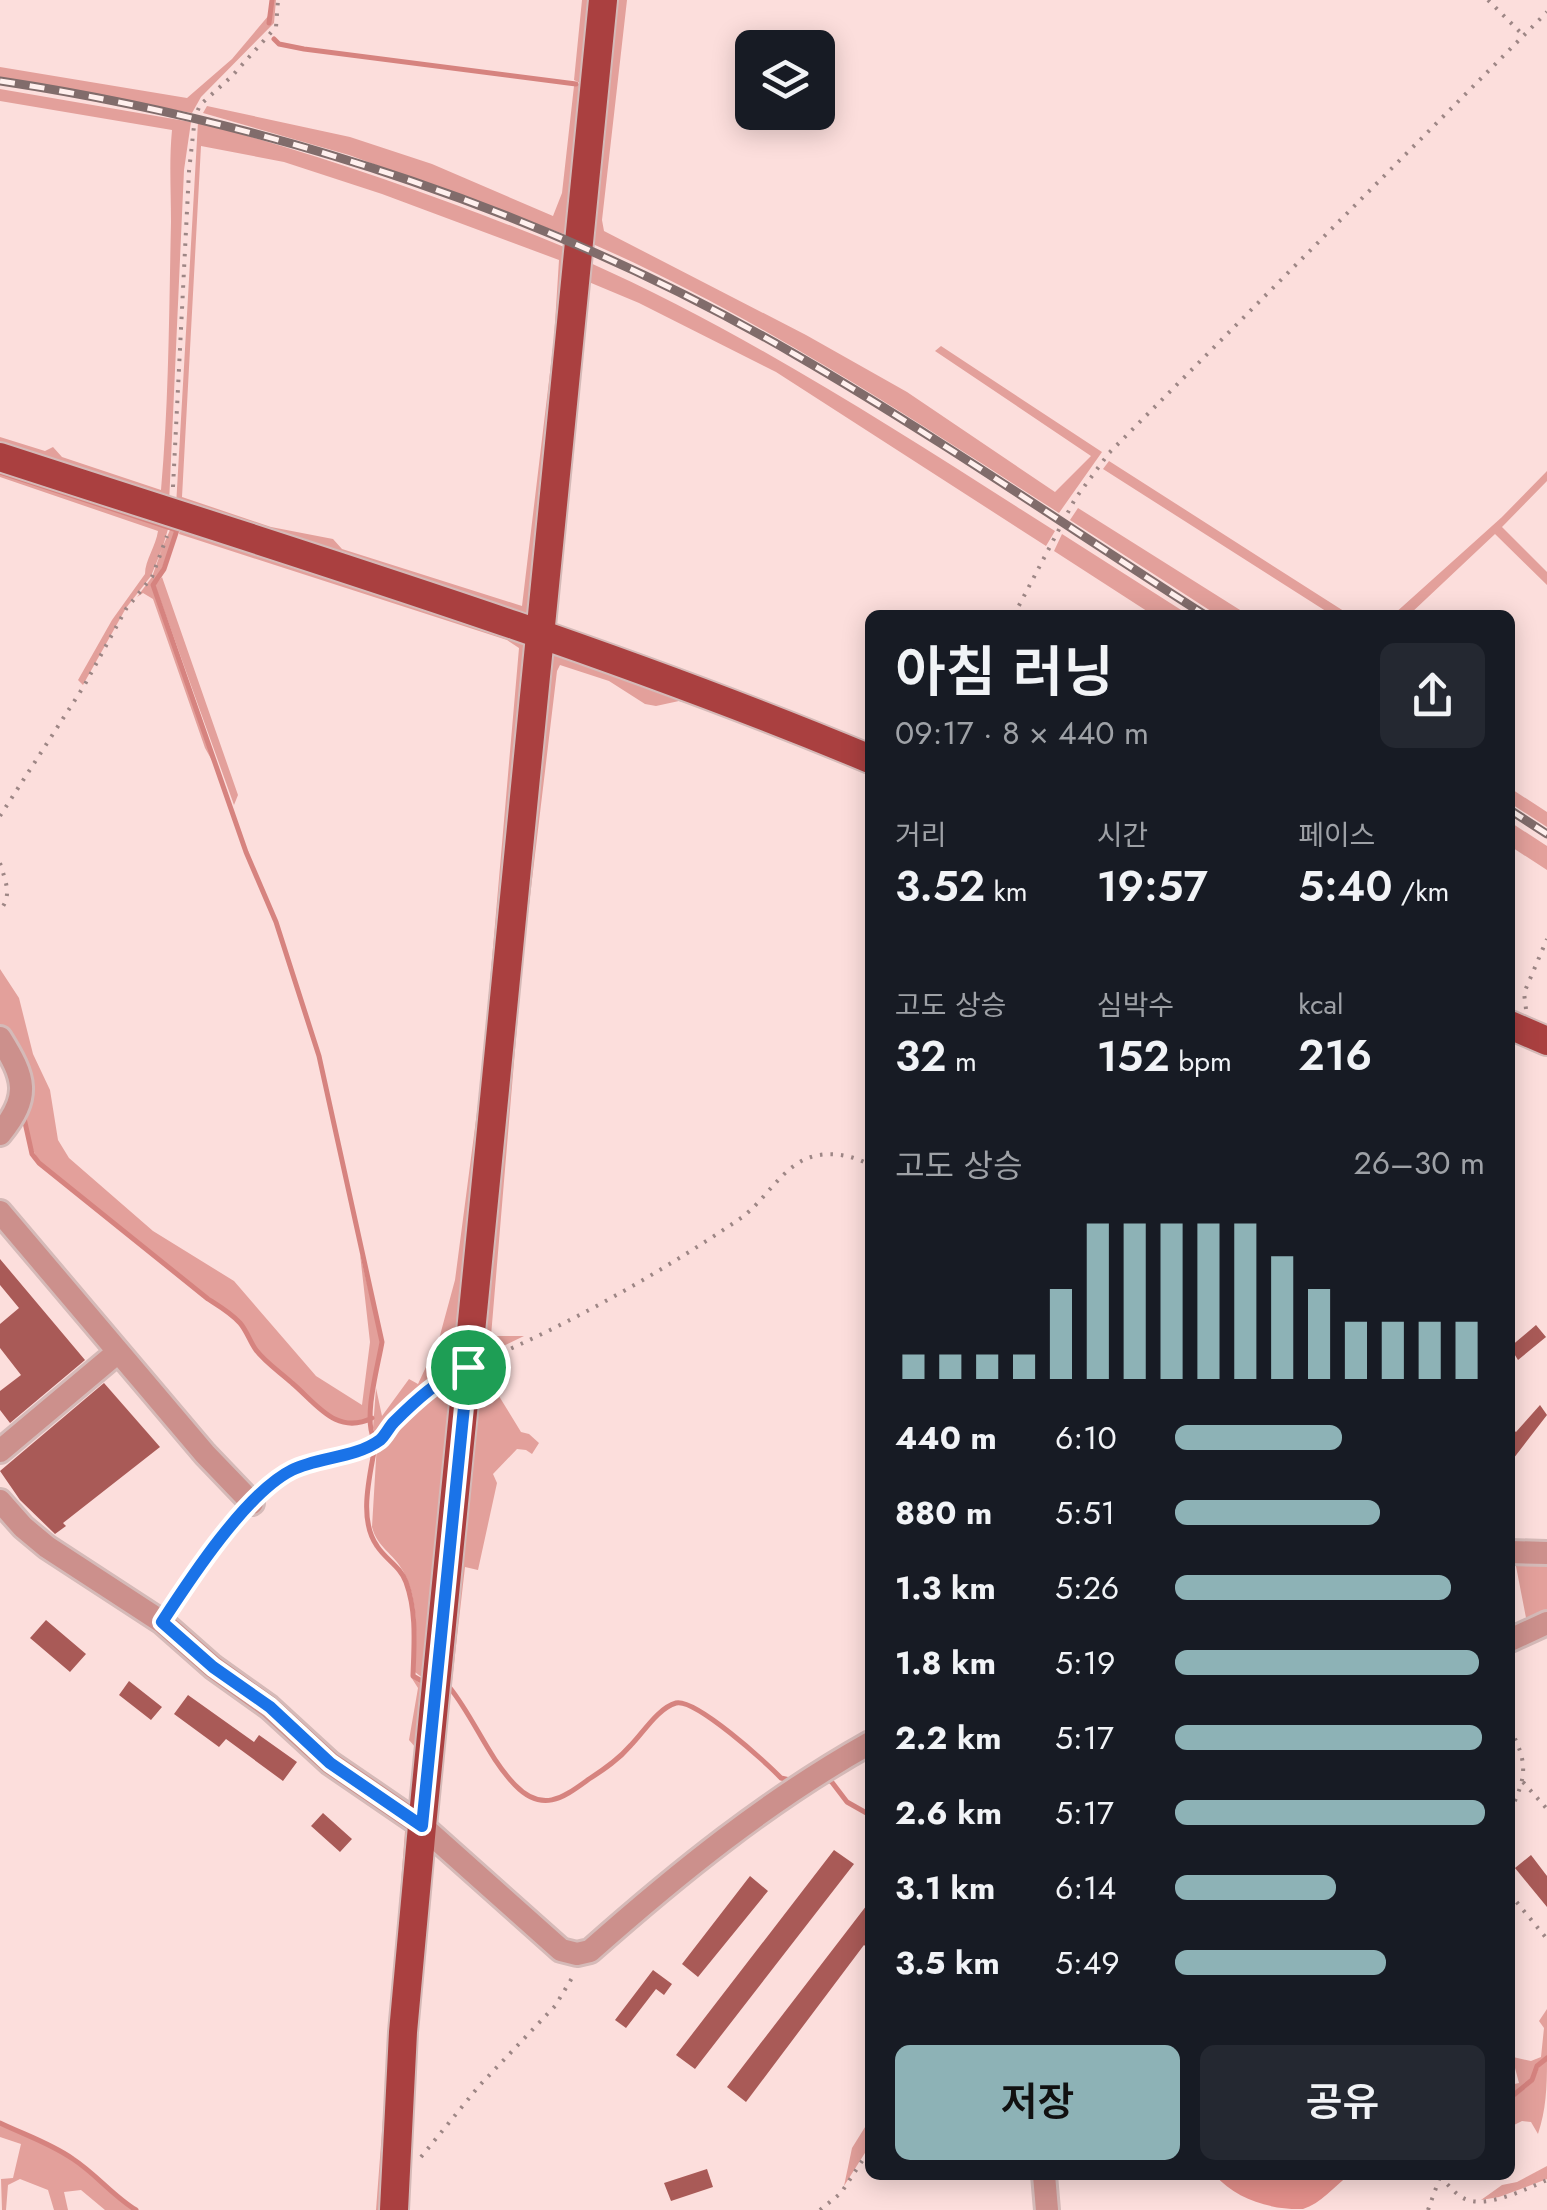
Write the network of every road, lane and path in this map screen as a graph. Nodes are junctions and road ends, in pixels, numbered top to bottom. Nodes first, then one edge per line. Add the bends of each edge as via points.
1 (278, 0) edge
2 (603, 0) edge
3 (1488, 0) edge
4 (1547, 12) edge
5 (1523, 35) junction
6 (0, 457) edge
7 (171, 513) junction
8 (1017, 610) edge
9 (538, 636) junction
10 (865, 756) edge
11 (0, 816) edge
12 (0, 863) edge
13 (0, 910) edge
14 (1547, 939) edge
15 (1529, 1033) edge
16 (0, 1038) edge
17 (0, 1134) edge
18 (865, 1163) edge
19 (0, 1212) edge
20 (118, 1352) junction
21 (468, 1367) junction
22 (0, 1451) edge
23 (0, 1501) edge
24 (252, 1503) junction
25 (1515, 1552) edge
26 (1547, 1553) edge
27 (162, 1622) junction
28 (1547, 1623) edge
29 (1515, 1638) edge
30 (1515, 1742) edge
31 (865, 1747) edge
32 (1524, 1782) junction
33 (1515, 1801) edge
34 (1547, 1809) edge
35 (422, 1826) junction
36 (1515, 1900) edge
37 (1547, 1939) edge
38 (577, 1954) junction
39 (865, 2157) edge
40 (395, 2177) junction
41 (1044, 2180) edge
42 (1439, 2180) edge
43 (1444, 2180) edge
44 (1547, 2180) edge
45 (394, 2210) edge
46 (820, 2210) edge
47 (1047, 2210) edge
48 (1428, 2210) edge

1 - 7 path via 276,28 195,117
2 - 9 main road
3 - 5 path
4 - 5 path
5 - 8 path via 1110,453 1075,500
6 - 7 main road
7 - 9 main road
7 - 11 path via 152,577
9 - 10 main road via 676,680
9 - 21 main road
12 - 13 path via 8,892
14 - 15 path via 1524,992
16 - 17 street via 24,1096
18 - 21 path via 836,1154 808,1158 747,1214 686,1254 587,1311
19 - 20 street
20 - 22 street
20 - 24 street
21 - 24 path via 431,1388 380,1440 292,1470
21 - 35 main road
23 - 27 street via 48,1547
24 - 27 path
25 - 26 street
27 - 35 street via 330,1763
28 - 29 street
30 - 32 path
31 - 38 street via 706,1852
32 - 33 path
32 - 34 path
35 - 38 street via 561,1950
35 - 40 main road
36 - 37 path
38 - 40 path via 574,1976 555,2006
39 - 46 path via 841,2193
40 - 45 main road
41 - 47 street
42 - 48 path
43 - 44 path via 1472,2202

